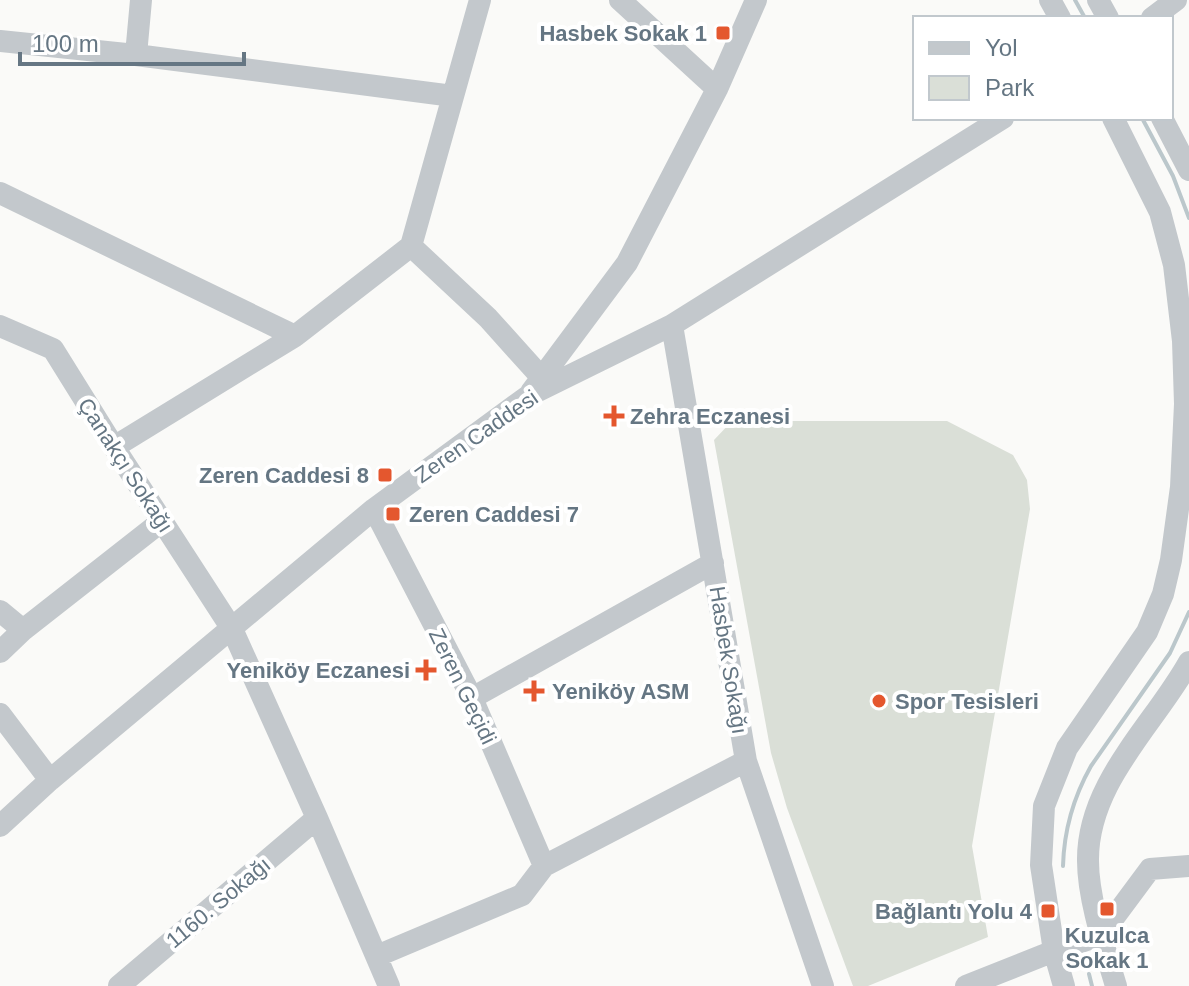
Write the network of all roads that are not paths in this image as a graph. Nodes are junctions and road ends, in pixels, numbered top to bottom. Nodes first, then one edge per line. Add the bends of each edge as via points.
1 (141, 0) edge
2 (480, 0) edge
3 (620, 0) edge
4 (756, 0) edge
5 (1176, 0) edge
6 (1155, 16) edge
7 (0, 41) edge
8 (136, 55) junction
9 (717, 89) junction
10 (453, 96) junction
11 (1000, 120) edge
12 (1114, 120) edge
13 (1163, 120) edge
14 (1189, 170) edge
15 (0, 193) edge
16 (411, 246) junction
17 (672, 325) junction
18 (0, 326) edge
19 (295, 336) junction
20 (542, 378) junction
21 (528, 396) junction
22 (114, 447) junction
23 (374, 509) junction
24 (162, 521) junction
25 (713, 563) junction
26 (0, 611) edge
27 (232, 629) junction
28 (23, 630) junction
29 (0, 652) edge
30 (1189, 662) edge
31 (472, 698) junction
32 (0, 714) edge
33 (746, 761) junction
34 (50, 780) junction
35 (317, 818) junction
36 (0, 826) edge
37 (544, 866) junction
38 (1189, 866) edge
39 (1101, 935) junction
40 (1054, 951) junction
41 (377, 956) junction
42 (119, 986) edge
43 (389, 986) edge
44 (823, 986) edge
45 (966, 986) edge
46 (1064, 986) edge
47 (1116, 986) edge

1 - 8 street
2 - 10 street
3 - 9 street
4 - 9 street
5 - 6 street
7 - 8 street
8 - 10 street
9 - 20 street via 627,263
10 - 16 street
11 - 17 street, Zeren Caddesi
12 - 40 street via 1160,212 1174,265 1185,388 1181,487 1158,607 1147,632 1067,748 1044,806 1041,865
13 - 14 street
15 - 19 street
16 - 19 street
16 - 20 street
17 - 21 street, Zeren Caddesi
17 - 25 street, Hasbek Sokağı
18 - 22 street, Çanakçı Sokağı via 53,349
19 - 22 street
20 - 21 street
21 - 23 street, Zeren Caddesi
22 - 24 street, Çanakçı Sokağı
23 - 27 street, Zeren Caddesi
23 - 31 street, Zeren Geçidi
24 - 27 street, Çanakçı Sokağı
24 - 28 street
25 - 31 street
25 - 33 street, Hasbek Sokağı
26 - 28 street
27 - 34 street, Zeren Caddesi
27 - 35 street, Çanakçı Sokağı
28 - 29 street
30 - 39 street via 1118,767 1095,818 1088,862
31 - 37 street, Zeren Geçidi
32 - 34 street
33 - 37 street
33 - 44 street, Hasbek Sokağı
34 - 36 street, Zeren Caddesi
35 - 41 street, Çanakçı Sokağı
35 - 42 street, 1160. Sokağı
37 - 41 street via 522,895
38 - 39 street via 1150,869
39 - 40 street
39 - 47 street
40 - 45 street
40 - 46 street
41 - 43 street, Çanakçı Sokağı

